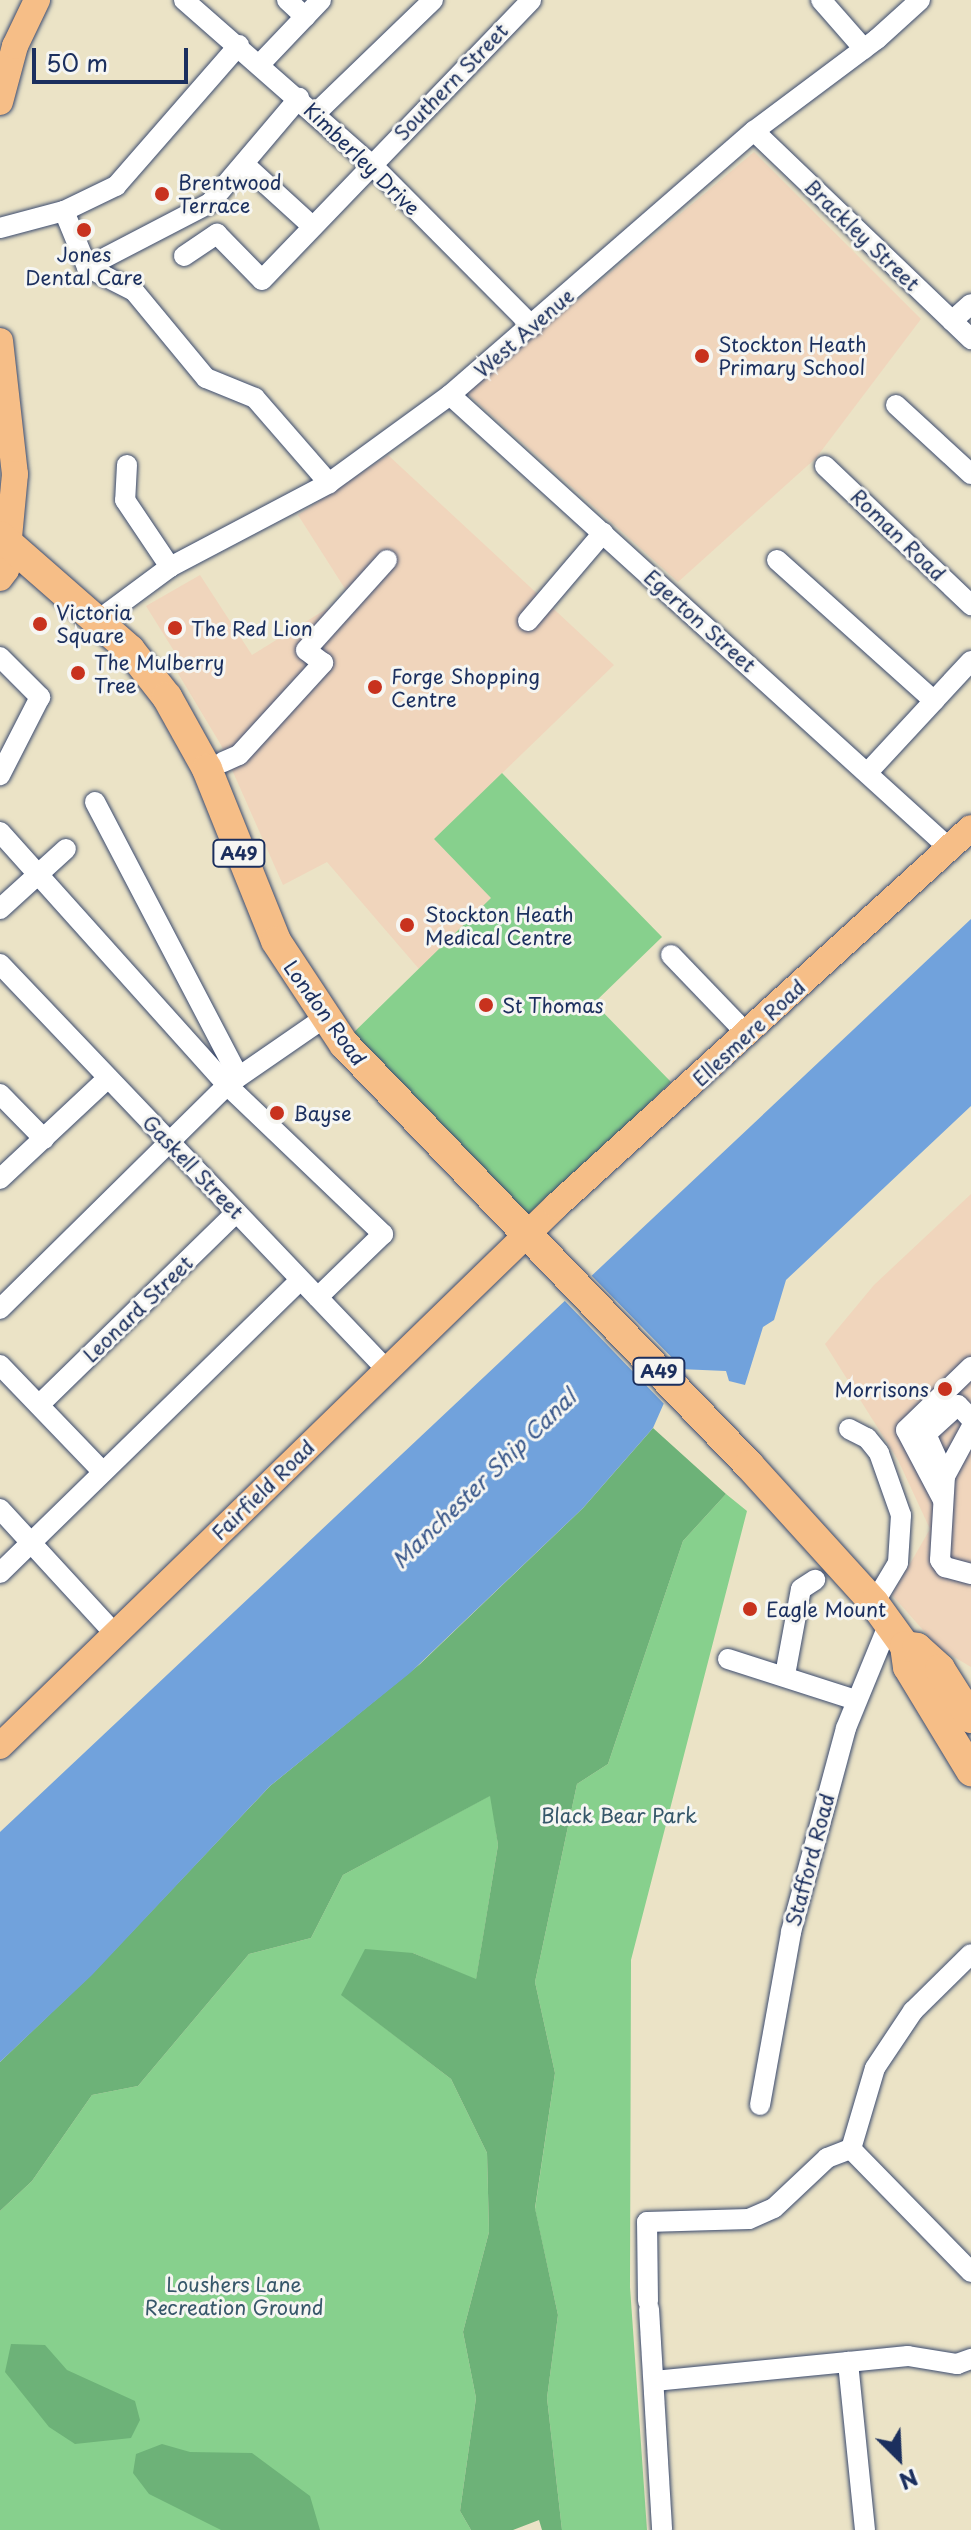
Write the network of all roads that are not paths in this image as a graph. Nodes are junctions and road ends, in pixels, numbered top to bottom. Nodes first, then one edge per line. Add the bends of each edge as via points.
1 (37, 0) edge
2 (184, 0) edge
3 (287, 0) edge
4 (321, 0) edge
5 (433, 0) edge
6 (531, 0) edge
7 (821, 0) edge
8 (920, 0) edge
9 (305, 17) junction
10 (239, 45) junction
11 (864, 49) junction
12 (261, 63) junction
13 (299, 98) junction
14 (0, 102) edge
15 (315, 114) junction
16 (754, 131) junction
17 (244, 164) junction
18 (372, 165) junction
19 (64, 211) junction
20 (313, 227) junction
21 (0, 228) edge
22 (184, 256) dead end
23 (87, 267) junction
24 (971, 304) edge
25 (952, 321) junction
26 (532, 326) junction
27 (971, 339) edge
28 (0, 341) edge
29 (450, 395) junction
30 (896, 405) dead end
31 (127, 465) dead end
32 (825, 466) dead end
33 (971, 474) edge
34 (329, 483) junction
35 (603, 533) junction
36 (3, 543) edge
37 (387, 560) dead end
38 (777, 560) dead end
39 (170, 567) junction
40 (0, 578) edge
41 (971, 605) edge
42 (97, 621) junction
43 (528, 621) dead end
44 (0, 657) edge
45 (971, 661) edge
46 (934, 701) junction
47 (223, 762) dead end
48 (869, 771) junction
49 (0, 775) edge
50 (95, 802) dead end
51 (971, 828) edge
52 (0, 832) edge
53 (949, 848) junction
54 (66, 849) dead end
55 (37, 874) junction
56 (0, 909) edge
57 (671, 955) dead end
58 (0, 964) edge
59 (324, 1018) junction
60 (747, 1034) junction
61 (108, 1078) junction
62 (233, 1081) junction
63 (0, 1094) edge
64 (44, 1139) junction
65 (171, 1145) junction
66 (0, 1179) edge
67 (236, 1213) junction
68 (525, 1235) junction
69 (300, 1280) junction
70 (318, 1297) junction
71 (0, 1309) edge
72 (0, 1365) edge
73 (971, 1367) edge
74 (387, 1370) junction
75 (39, 1405) junction
76 (971, 1419) edge
77 (971, 1428) edge
78 (849, 1429) dead end
79 (101, 1470) junction
80 (945, 1476) junction
81 (943, 1500) junction
82 (0, 1509) edge
83 (32, 1543) junction
84 (0, 1573) edge
85 (971, 1574) edge
86 (815, 1580) dead end
87 (889, 1624) junction
88 (115, 1634) junction
89 (728, 1659) dead end
90 (785, 1675) junction
91 (856, 1700) junction
92 (962, 1721) edge
93 (0, 1746) edge
94 (971, 1771) edge
95 (971, 1954) edge
96 (760, 2105) dead end
97 (851, 2149) junction
98 (971, 2272) edge
99 (971, 2359) edge
100 (848, 2362) junction
101 (654, 2381) junction
102 (662, 2530) edge
103 (865, 2530) edge

1 - 14 main road via 15,46
2 - 10 street, Kimberley Drive
3 - 9 street
4 - 9 street
5 - 15 street
6 - 18 street, Southern Street
7 - 11 street
8 - 11 street, West Avenue
9 - 12 street
10 - 12 street, Kimberley Drive
10 - 19 street via 126,178
11 - 16 street, West Avenue
12 - 13 street, Kimberley Drive
13 - 15 street, Kimberley Drive
13 - 17 street
15 - 18 street, Kimberley Drive
16 - 25 street, Brackley Street
16 - 26 street, West Avenue
17 - 20 street
17 - 23 street via 210,203
18 - 20 street, Southern Street
18 - 26 street, Kimberley Drive
19 - 21 street
19 - 23 street
20 - 22 street, Southern Street via 262,280 217,234
23 - 34 street via 134,291 206,378 255,398
24 - 25 street
25 - 27 street, Brackley Street
26 - 29 street, West Avenue
28 - 36 main road via 15,474
29 - 34 street, West Avenue
29 - 35 street, Egerton Street
30 - 33 street
31 - 39 street via 125,500
32 - 41 street, Roman Road
34 - 39 street, West Avenue
35 - 43 street
35 - 48 street, Egerton Street
36 - 40 main road
36 - 42 highway, London Road / A49
37 - 47 street via 306,650 323,663 239,755
38 - 46 street
39 - 42 street, West Avenue
42 - 59 highway, London Road / A49 via 130,650 179,717 207,769 259,906 290,969
44 - 49 street via 40,697
45 - 46 street
46 - 48 street
48 - 53 street, Egerton Street
50 - 62 street
51 - 53 main road, Ellesmere Road
52 - 55 street
53 - 60 main road, Ellesmere Road
54 - 55 street
55 - 56 street
55 - 62 street
57 - 60 street
58 - 61 street, Gaskell Street
59 - 62 street
59 - 68 highway, London Road / A49 via 385,1092
60 - 68 main road, Ellesmere Road
61 - 64 street
61 - 65 street, Gaskell Street
62 - 65 street
62 - 70 street via 383,1234
63 - 64 street
64 - 66 street
65 - 67 street, Gaskell Street
65 - 71 street
67 - 69 street, Gaskell Street
67 - 75 street, Leonard Street
68 - 74 main road, Fairfield Road
68 - 87 highway, A49 via 749,1465
69 - 70 street, Gaskell Street
69 - 79 street
70 - 74 street, Gaskell Street
72 - 75 street
73 - 81 street via 906,1430
74 - 88 main road, Fairfield Road
75 - 79 street
76 - 80 street via 958,1405 926,1434
77 - 80 street
78 - 87 street, Stafford Road via 867,1438 879,1453 901,1515
79 - 83 street
80 - 81 street
81 - 85 street via 940,1560 945,1567
82 - 83 street
83 - 84 street
83 - 88 street
86 - 90 street via 801,1589
87 - 91 street, Stafford Road
87 - 92 highway, A49 via 940,1669
88 - 93 main road, Fairfield Road
89 - 90 street
90 - 91 street
91 - 96 street, Stafford Road via 791,1932
92 - 94 highway, A49
95 - 97 street via 951,1967 913,2011 875,2068
97 - 98 street
97 - 101 street via 827,2158 774,2208 749,2219 647,2222
99 - 100 street via 957,2364 908,2356
100 - 101 street
100 - 103 street
101 - 102 street

